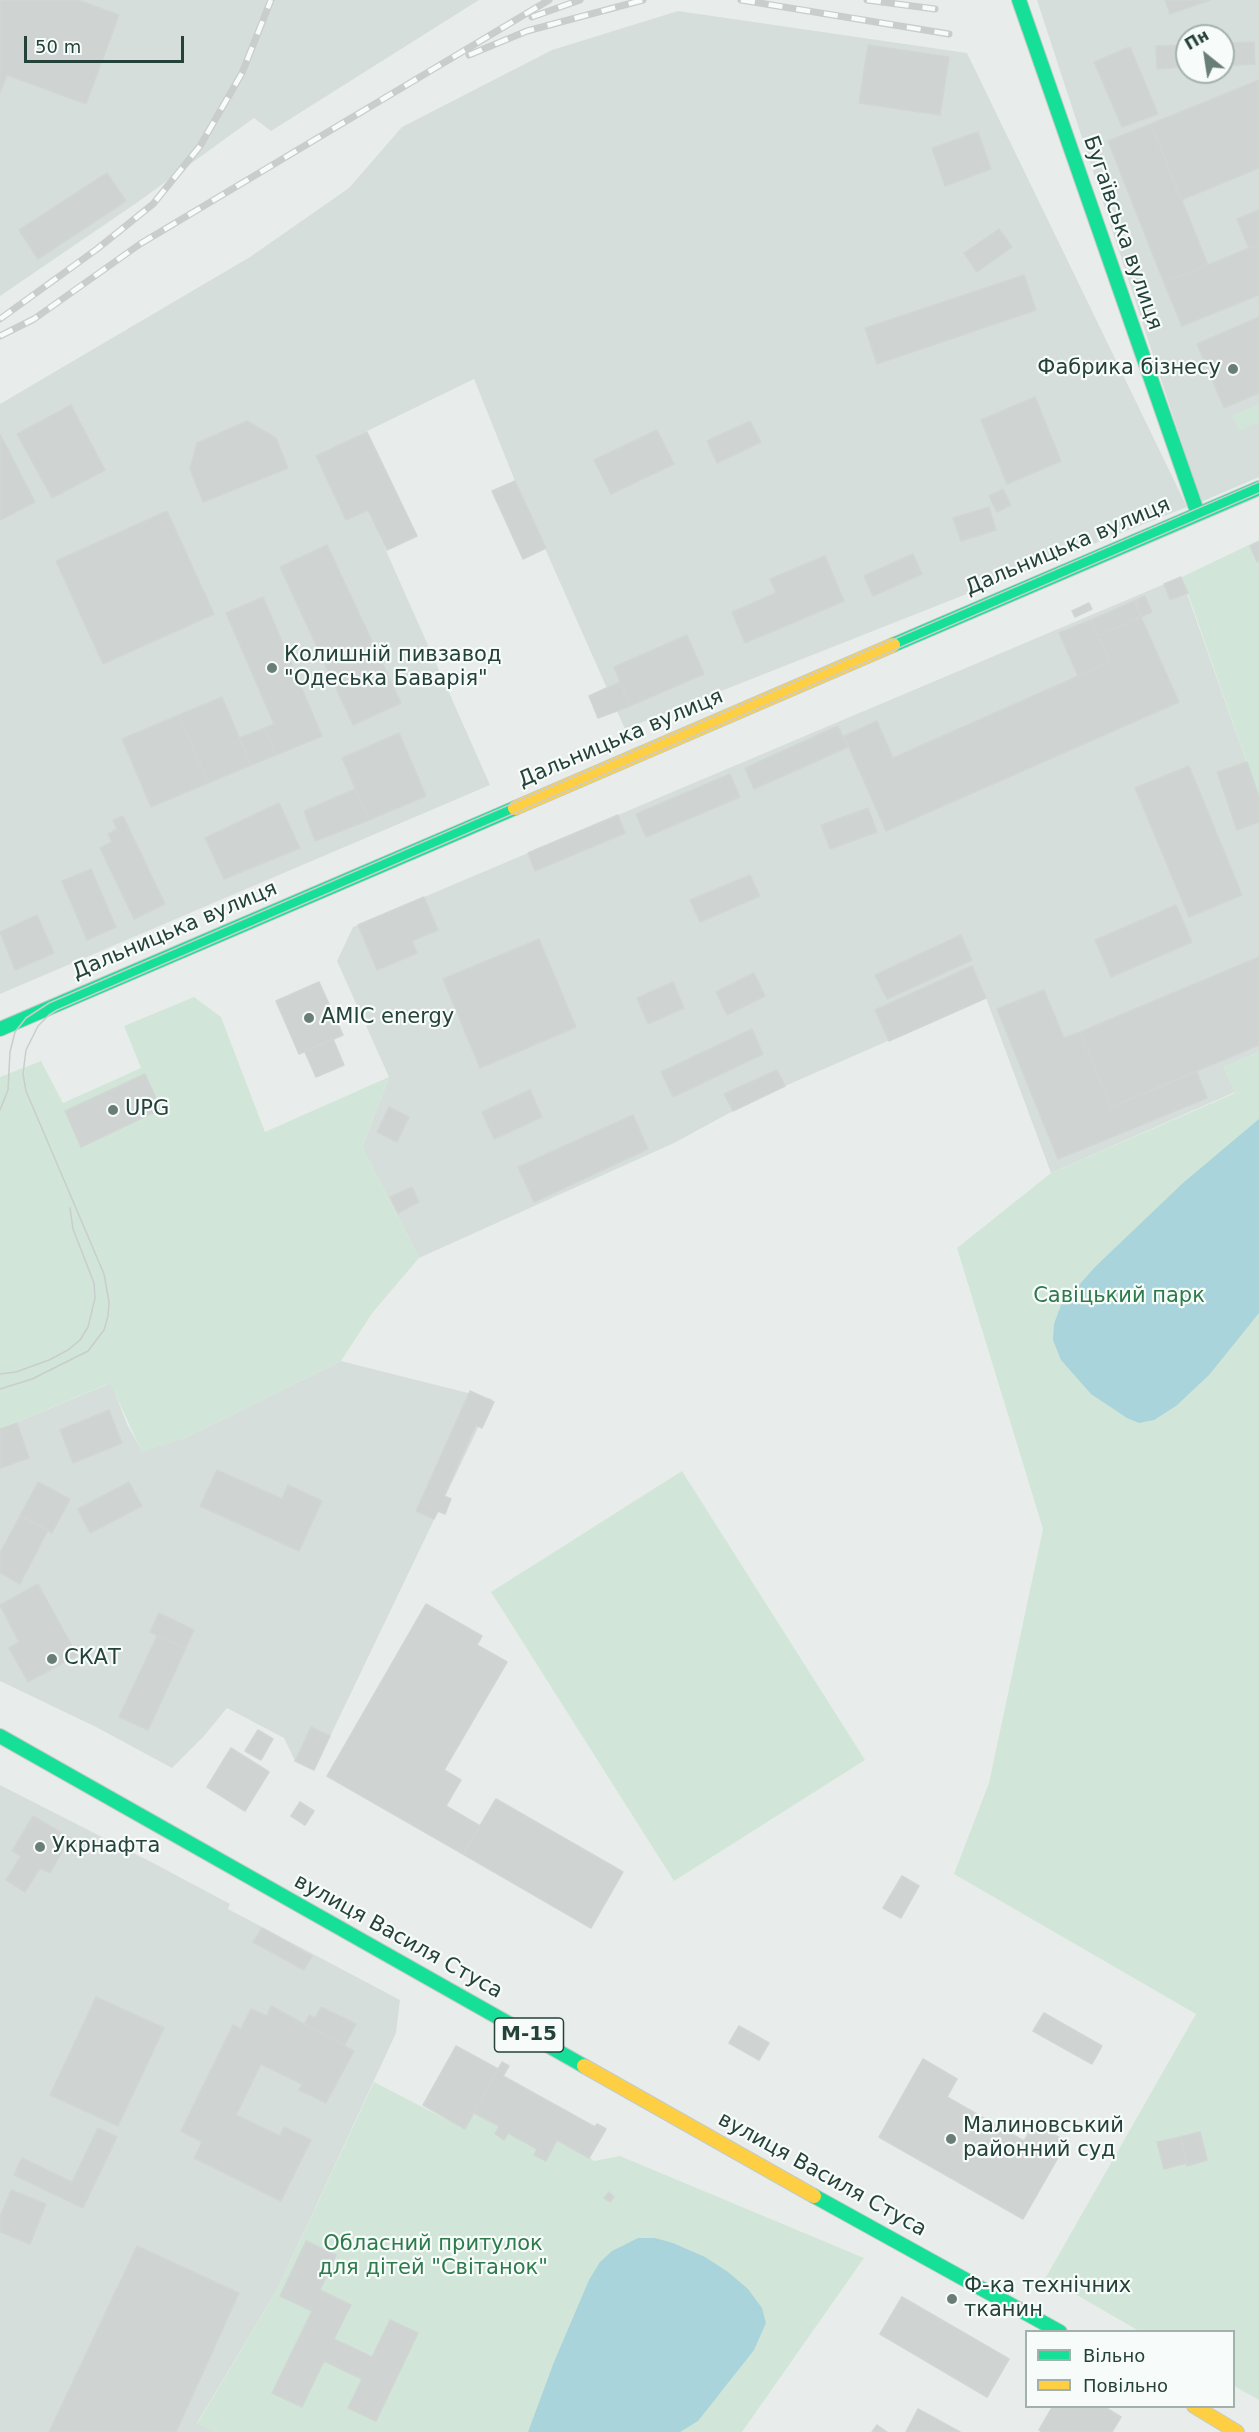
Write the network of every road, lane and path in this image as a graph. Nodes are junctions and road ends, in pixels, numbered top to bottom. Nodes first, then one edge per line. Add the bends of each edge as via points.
1 (1019, 0) edge
2 (1259, 488) edge
3 (1198, 514) junction
4 (0, 1029) edge
5 (0, 1736) edge
6 (1058, 2330) edge
7 (1197, 2408) edge
8 (1237, 2432) edge

1 - 3 main road, Бугаївська вулиця
2 - 3 main road, Дальницька вулиця
3 - 4 main road, Дальницька вулиця
5 - 6 main road, вулиця Василя Стуса / М-15
7 - 8 main road

